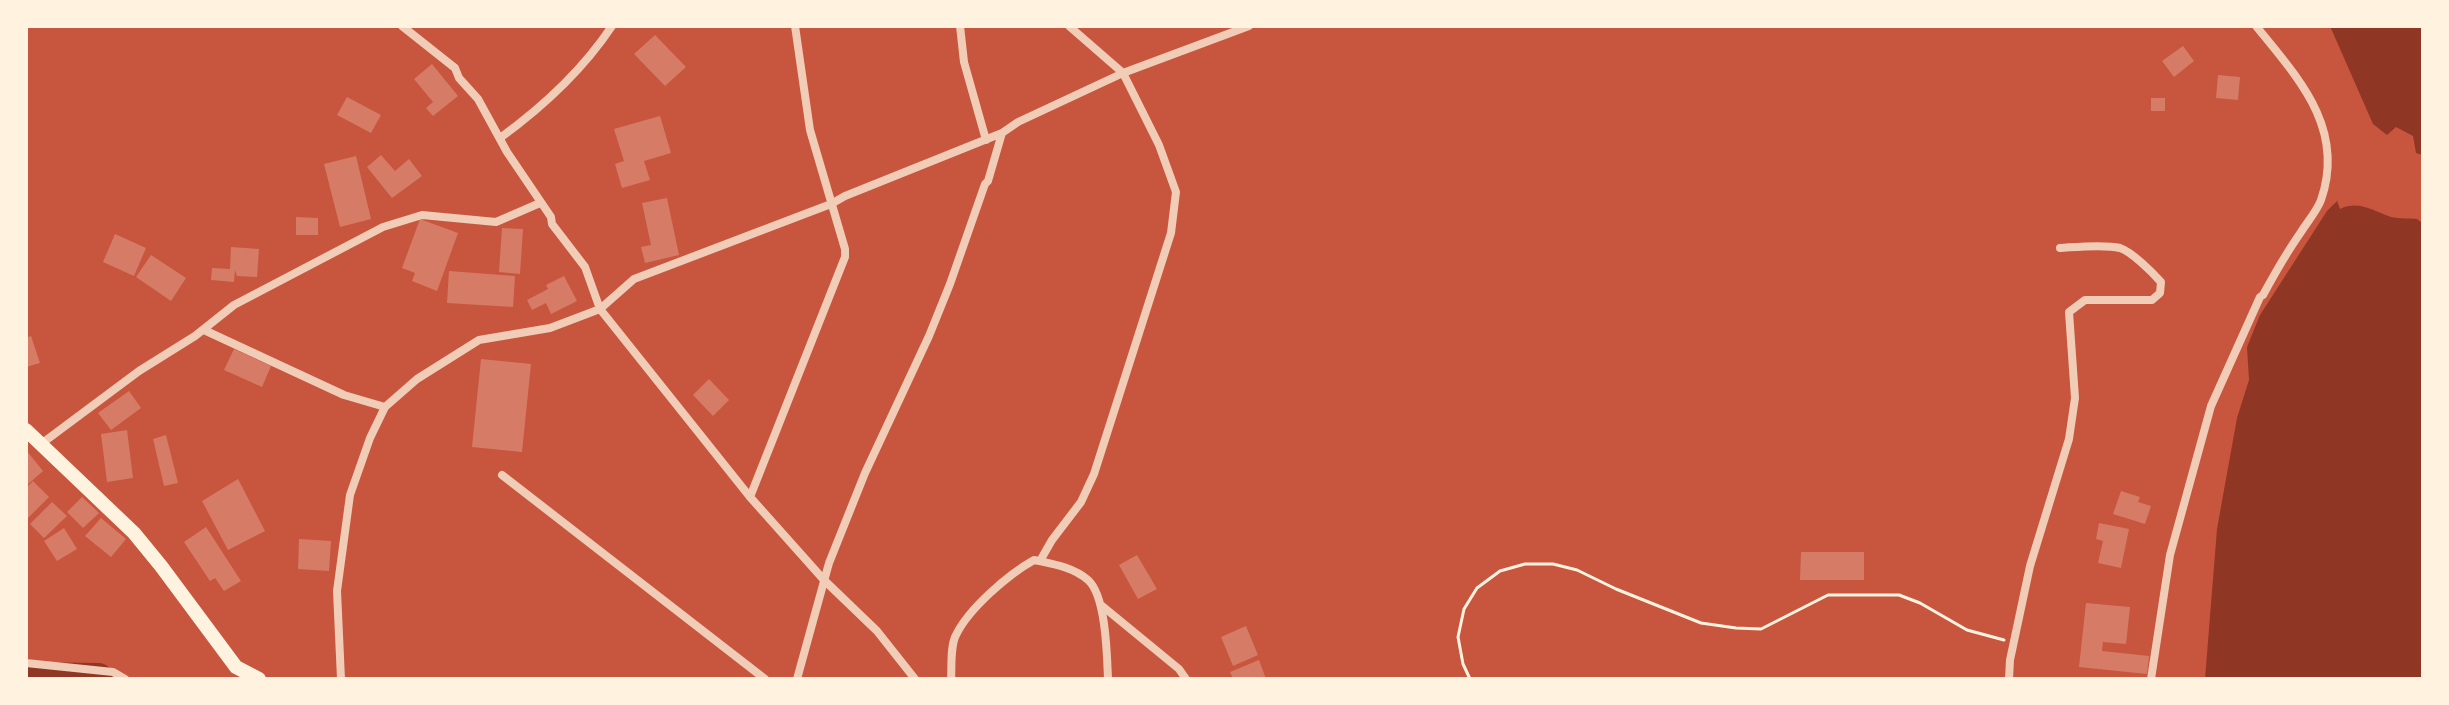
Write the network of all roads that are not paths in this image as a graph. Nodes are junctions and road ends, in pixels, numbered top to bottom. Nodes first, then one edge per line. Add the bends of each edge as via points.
1 (402, 26) edge
2 (612, 26) edge
3 (795, 26) edge
4 (960, 26) edge
5 (1069, 26) edge
6 (1249, 26) edge
7 (2256, 26) edge
8 (1123, 73) junction
9 (1002, 133) junction
10 (500, 138) junction
11 (986, 140) junction
12 (540, 203) junction
13 (831, 204) junction
14 (2060, 248) dead end
15 (600, 309) junction
16 (204, 330) junction
17 (385, 407) junction
18 (26, 430) edge
19 (40, 445) junction
20 (502, 475) dead end
21 (750, 497) junction
22 (1040, 561) junction
23 (824, 580) junction
24 (1100, 605) junction
25 (26, 663) edge
26 (125, 679) edge
27 (258, 679) edge
28 (341, 679) edge
29 (765, 679) edge
30 (797, 679) edge
31 (915, 679) edge
32 (951, 679) edge
33 (1108, 679) edge
34 (1186, 679) edge
35 (2009, 679) edge
36 (2151, 679) edge

1 - 10 street via 455,68
2 - 10 street via 592,56 540,109
3 - 13 street via 810,130
4 - 11 street via 964,62
5 - 8 street
6 - 8 street
7 - 36 street via 2316,108 2326,131 2329,160 2320,202 2260,297 2211,406 2170,555
8 - 9 street
8 - 22 street via 1176,192 1171,233 1094,474
9 - 11 street
9 - 23 street via 950,284 865,473
10 - 12 street
11 - 13 street
12 - 15 street via 585,267
12 - 16 street via 496,222 422,215 383,227 234,305
13 - 15 street via 634,279
13 - 21 street via 845,257
14 - 35 street via 2121,248 2161,282 2160,293 2152,300 2085,300 2069,312 2075,398 2069,439 2030,566
15 - 17 street via 550,328 479,340 417,379
15 - 21 street
16 - 17 street via 344,395
16 - 19 street
17 - 28 street via 350,495 337,591
18 - 19 main road
19 - 27 main road via 134,533 236,667
20 - 29 street
21 - 23 street
22 - 24 street via 1064,566 1090,581
22 - 32 street via 1021,568 972,611 954,637
23 - 30 street
23 - 31 street via 877,631
24 - 33 street
24 - 34 street
25 - 26 street via 113,672

